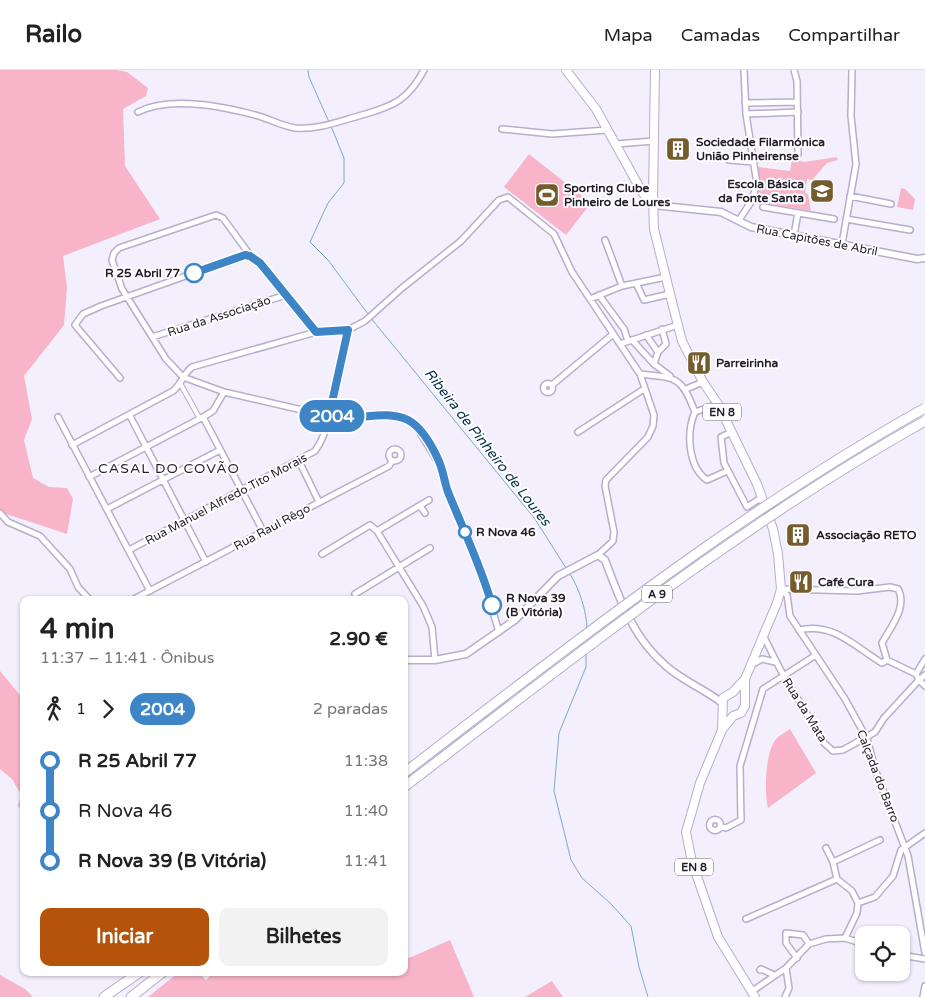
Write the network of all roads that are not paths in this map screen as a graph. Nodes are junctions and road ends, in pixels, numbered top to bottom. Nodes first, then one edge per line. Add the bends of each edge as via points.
1 (424, 70) edge
2 (566, 70) edge
3 (655, 70) edge
4 (744, 70) edge
5 (794, 70) edge
6 (852, 70) edge
7 (798, 102) junction
8 (745, 103) junction
9 (138, 112) dead end
10 (798, 112) junction
11 (746, 114) junction
12 (502, 129) dead end
13 (607, 130) junction
14 (654, 141) junction
15 (616, 144) junction
16 (798, 154) dead end
17 (729, 160) dead end
18 (754, 162) junction
19 (850, 196) junction
20 (653, 202) junction
21 (891, 204) dead end
22 (763, 207) dead end
23 (798, 213) junction
24 (834, 219) dead end
25 (846, 219) junction
26 (740, 220) junction
27 (910, 230) dead end
28 (794, 235) junction
29 (605, 240) dead end
30 (842, 244) junction
31 (250, 256) junction
32 (925, 258) edge
33 (666, 277) junction
34 (636, 283) junction
35 (622, 286) junction
36 (670, 294) junction
37 (286, 295) junction
38 (599, 295) junction
39 (127, 297) junction
40 (590, 299) junction
41 (678, 325) junction
42 (662, 329) junction
43 (348, 330) junction
44 (316, 332) junction
45 (612, 335) junction
46 (646, 335) junction
47 (152, 337) junction
48 (630, 340) junction
49 (620, 344) junction
50 (658, 352) junction
51 (653, 363) junction
52 (640, 374) junction
53 (183, 376) junction
54 (670, 376) junction
55 (120, 378) dead end
56 (703, 382) junction
57 (180, 383) junction
58 (552, 385) dead end
59 (644, 389) junction
60 (686, 389) junction
61 (224, 392) junction
62 (718, 404) junction
63 (925, 408) edge
64 (695, 412) junction
65 (130, 416) junction
66 (329, 416) junction
67 (58, 418) dead end
68 (202, 418) junction
69 (925, 421) edge
70 (578, 432) dead end
71 (732, 432) junction
72 (72, 444) junction
73 (146, 447) junction
74 (220, 450) junction
75 (392, 461) dead end
76 (299, 462) junction
77 (727, 471) junction
78 (90, 477) junction
79 (163, 480) junction
80 (242, 491) junction
81 (762, 497) junction
82 (429, 500) dead end
83 (319, 502) junction
84 (420, 506) junction
85 (107, 509) junction
86 (0, 513) edge
87 (425, 513) dead end
88 (184, 521) junction
89 (377, 531) junction
90 (264, 532) junction
91 (430, 548) dead end
92 (129, 550) junction
93 (322, 554) dead end
94 (598, 555) junction
95 (206, 562) junction
96 (399, 567) junction
97 (781, 589) junction
98 (150, 591) junction
99 (355, 594) dead end
100 (86, 596) edge
101 (140, 596) edge
102 (800, 630) junction
103 (499, 632) junction
104 (763, 634) junction
105 (756, 651) junction
106 (772, 654) junction
107 (816, 655) junction
108 (925, 659) edge
109 (408, 660) edge
110 (435, 660) junction
111 (886, 660) junction
112 (776, 662) junction
113 (750, 666) junction
114 (916, 674) junction
115 (783, 675) junction
116 (925, 675) edge
117 (745, 678) junction
118 (919, 680) junction
119 (925, 686) edge
120 (744, 698) junction
121 (726, 700) junction
122 (733, 716) junction
123 (722, 730) junction
124 (867, 739) junction
125 (408, 770) edge
126 (408, 784) edge
127 (720, 826) dead end
128 (925, 833) edge
129 (880, 840) dead end
130 (905, 846) junction
131 (826, 848) dead end
132 (833, 862) junction
133 (836, 879) junction
134 (858, 903) junction
135 (746, 919) dead end
136 (922, 920) edge
137 (845, 938) junction
138 (924, 939) edge
139 (855, 941) edge
140 (809, 944) junction
141 (925, 953) edge
142 (910, 956) edge
143 (797, 958) junction
144 (925, 959) edge
145 (786, 968) junction
146 (760, 970) dead end
147 (774, 975) junction
148 (134, 976) edge
149 (139, 976) edge
150 (158, 976) edge
151 (925, 986) edge
152 (753, 994) edge
153 (104, 997) edge
154 (112, 997) edge
155 (131, 997) edge
156 (785, 997) edge
157 (923, 997) edge

1 - 9 street via 409,94 389,107 314,129 293,128 256,115 204,105 172,105 145,108
2 - 13 main road via 586,94
3 - 14 main road, EN 8
4 - 8 street
5 - 7 street
6 - 19 street via 851,116 856,164
7 - 8 street
7 - 10 street
8 - 11 street
10 - 11 street
10 - 16 street
11 - 18 street
12 - 13 street via 552,134
13 - 15 main road
14 - 15 street
14 - 20 main road, EN 8
15 - 20 main road via 642,192
17 - 18 street
18 - 26 street via 757,184
19 - 21 street
19 - 25 street
20 - 26 street, Rua Capitões de Abril via 721,212
20 - 33 main road, EN 8 via 654,229
22 - 23 street
23 - 24 street
23 - 28 street
25 - 27 street
25 - 30 street
26 - 28 street, Rua Capitões de Abril via 751,227
28 - 30 street, Rua Capitões de Abril
29 - 35 street
30 - 32 street, Rua Capitões de Abril
31 - 37 street via 260,263
31 - 39 street via 245,255
31 - 39 street via 223,218 212,215 116,250 112,260
33 - 34 street
33 - 36 main road, EN 8
34 - 35 street
34 - 36 street via 644,300
35 - 38 street
36 - 41 main road, EN 8
37 - 44 street
37 - 47 street, Rua da Associação
38 - 40 street
38 - 48 street
39 - 47 street
39 - 55 street via 83,314 75,324
40 - 43 street via 554,234 508,197 499,200 462,241 374,314
40 - 45 street
41 - 42 street
41 - 56 main road, EN 8 via 682,341
42 - 46 street
42 - 50 street via 666,344
43 - 44 street
43 - 66 street, Rua Manuel Alfredo Tito Morais
44 - 53 street via 192,367
45 - 49 street
45 - 58 street
46 - 48 street
46 - 50 street
47 - 53 street via 171,366
48 - 49 street
48 - 51 street
49 - 52 street
50 - 51 street
51 - 54 street
52 - 54 street
52 - 59 street
53 - 57 street
53 - 61 street
54 - 60 street
56 - 60 street
56 - 62 main road, EN 8
57 - 65 street via 173,392
57 - 68 street
59 - 70 street
59 - 94 street via 654,415 653,426 648,437 606,480 614,532 613,541
60 - 64 street
61 - 66 street
61 - 68 street via 213,411
62 - 64 street
62 - 71 main road, EN 8
63 - 125 highway, A 9, bridge via 786,492 686,559
64 - 77 street via 691,454 700,476 707,480
65 - 72 street
65 - 73 street
66 - 76 street, Rua Manuel Alfredo Tito Morais via 320,445
66 - 103 street via 341,419 386,415 409,421 417,428 437,457 477,559
67 - 72 street
68 - 73 street
68 - 74 street
69 - 126 highway, A 9, bridge via 790,502 690,570
71 - 77 street via 721,437
71 - 81 main road, EN 8
72 - 78 street
73 - 78 street
73 - 79 street
74 - 79 street
74 - 80 street
75 - 83 street, Rua Raul Rêgo via 389,466
76 - 80 street, Rua Manuel Alfredo Tito Morais
76 - 83 street
77 - 81 street via 747,507
78 - 85 street
79 - 85 street
79 - 88 street
80 - 88 street, Rua Manuel Alfredo Tito Morais
80 - 90 street
81 - 97 main road, EN 8 via 773,529
82 - 84 street
83 - 90 street, Rua Raul Rêgo
84 - 87 street
84 - 89 street
85 - 92 street
86 - 100 street via 8,522 40,536 70,569
88 - 92 street, Rua Manuel Alfredo Tito Morais
88 - 95 street
89 - 93 street via 370,525
89 - 96 street
90 - 95 street, Rua Raul Rêgo
91 - 96 street
92 - 98 street
94 - 103 street via 562,573
94 - 121 street via 605,560 633,628 648,648 672,670
95 - 98 street, Rua Raul Rêgo
96 - 99 street
96 - 110 street via 432,627
97 - 102 street, Calçada do Barro via 786,592 790,616
97 - 104 main road, EN 8
97 - 111 street via 898,589 902,600 882,643
98 - 101 street, Rua Raul Rêgo
102 - 107 street, Calçada do Barro
102 - 111 street via 809,628 838,633 882,663
103 - 110 street via 466,654
104 - 105 main road, EN 8
104 - 106 street, Rua da Mata
105 - 106 street
105 - 113 main road, EN 8
106 - 112 street, Rua da Mata
107 - 115 street
107 - 124 street, Calçada do Barro
108 - 114 street
109 - 110 street
111 - 114 street
112 - 113 street via 762,659
112 - 115 street, Rua da Mata
113 - 117 main road, EN 8
114 - 118 street
115 - 124 street, Rua da Mata via 829,748 843,750
115 - 127 street via 768,684 758,701 740,766 741,820 726,828
116 - 118 street
117 - 120 main road, EN 8
117 - 121 main road, EN 8
118 - 119 street
118 - 124 street
120 - 121 main road
120 - 122 main road, EN 8 via 744,710
121 - 122 main road
121 - 123 main road, EN 8
122 - 123 main road, EN 8
123 - 152 main road, EN 8 via 694,798 687,824 687,839 718,937
124 - 130 street, Calçada do Barro via 876,772
128 - 130 street
129 - 132 street
130 - 134 street via 893,876 875,897
130 - 136 street, Calçada do Barro
131 - 132 street
132 - 133 street
133 - 134 street via 852,891
133 - 135 street
134 - 137 street
136 - 138 street, Calçada do Barro
137 - 139 street
137 - 140 street
138 - 141 street, Calçada do Barro
140 - 143 street
140 - 143 street via 803,935 786,933 786,943
142 - 144 street
143 - 145 street
145 - 147 street
145 - 156 street via 789,988
146 - 147 street
147 - 152 street
148 - 153 highway
149 - 154 highway
150 - 155 highway
151 - 157 street

